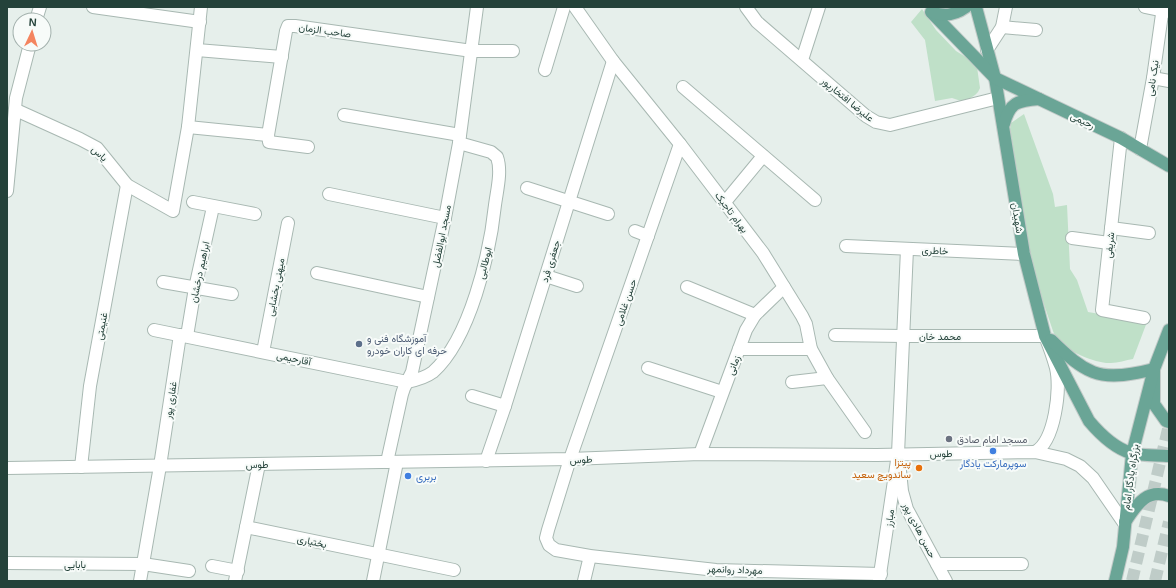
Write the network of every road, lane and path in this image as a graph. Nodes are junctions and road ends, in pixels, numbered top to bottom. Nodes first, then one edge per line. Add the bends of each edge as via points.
1 (93, 7) edge
2 (201, 7) edge
3 (477, 7) edge
4 (564, 7) edge
5 (575, 7) edge
6 (746, 7) edge
7 (966, 7) edge
8 (976, 7) edge
9 (1006, 7) edge
10 (1144, 7) edge
11 (817, 8) edge
12 (929, 9) edge
13 (1165, 10) edge
14 (200, 22) junction
15 (1002, 27) junction
16 (1036, 30) dead end
17 (196, 50) junction
18 (987, 50) junction
19 (472, 51) junction
20 (513, 51) dead end
21 (28, 52) edge
22 (282, 57) junction
23 (802, 60) junction
24 (613, 61) junction
25 (545, 70) dead end
26 (995, 78) junction
27 (1153, 78) junction
28 (1169, 81) edge
29 (683, 87) dead end
30 (998, 98) junction
31 (13, 99) edge
32 (1039, 99) junction
33 (344, 115) dead end
34 (188, 127) junction
35 (1003, 128) junction
36 (268, 135) junction
37 (1121, 138) junction
38 (459, 139) junction
39 (680, 144) junction
40 (308, 147) dead end
41 (1140, 149) junction
42 (763, 156) junction
43 (1169, 166) edge
44 (127, 186) junction
45 (527, 188) dead end
46 (7, 192) edge
47 (329, 194) dead end
48 (815, 200) dead end
49 (569, 201) junction
50 (193, 202) dead end
51 (725, 202) junction
52 (213, 207) junction
53 (255, 214) dead end
54 (608, 214) dead end
55 (445, 218) junction
56 (288, 223) dead end
57 (1111, 228) junction
58 (635, 231) dead end
59 (1149, 233) dead end
60 (648, 236) junction
61 (1072, 238) dead end
62 (1109, 243) junction
63 (846, 246) dead end
64 (907, 249) junction
65 (1024, 254) junction
66 (317, 273) dead end
67 (546, 276) junction
68 (163, 282) dead end
69 (577, 286) dead end
70 (784, 286) junction
71 (687, 287) dead end
72 (196, 288) junction
73 (232, 294) dead end
74 (428, 296) junction
75 (756, 315) junction
76 (1144, 318) dead end
77 (154, 330) dead end
78 (1169, 330) edge
79 (835, 334) dead end
80 (183, 335) junction
81 (903, 336) junction
82 (1045, 336) junction
83 (739, 348) junction
84 (811, 349) junction
85 (263, 352) junction
86 (648, 368) dead end
87 (1154, 369) junction
88 (827, 378) junction
89 (408, 382) junction
90 (792, 382) dead end
91 (722, 392) junction
92 (472, 396) dead end
93 (504, 406) junction
94 (1169, 422) edge
95 (865, 432) dead end
96 (1035, 452) junction
97 (700, 454) junction
98 (898, 454) junction
99 (1132, 454) junction
100 (1169, 456) edge
101 (570, 459) junction
102 (486, 461) junction
103 (392, 462) junction
104 (259, 464) junction
105 (160, 466) junction
106 (81, 467) junction
107 (7, 468) edge
108 (1169, 496) edge
109 (1124, 523) junction
110 (246, 527) junction
111 (378, 555) junction
112 (590, 556) junction
113 (7, 563) edge
114 (143, 564) junction
115 (937, 564) junction
116 (1022, 564) dead end
117 (212, 566) dead end
118 (189, 570) dead end
119 (454, 570) dead end
120 (715, 575) edge
121 (236, 576) edge
122 (880, 577) edge
123 (140, 581) edge
124 (372, 581) edge
125 (584, 581) edge
126 (946, 581) edge
127 (1115, 581) edge

1 - 14 street
2 - 14 street
3 - 19 street, مسجد ابوالفضل
4 - 25 street
5 - 24 street, بهرام تاجیک
6 - 23 street, علیرضا افتخارپور via 757,22
7 - 12 main road via 958,13 949,15 940,15
8 - 18 main road, شهیدان
9 - 15 street
10 - 13 street
11 - 23 street
12 - 26 main road
13 - 27 street, نیک نامی
14 - 17 street
15 - 16 street
15 - 18 street
17 - 22 street
17 - 34 street
18 - 26 main road, شهیدان
19 - 20 street
19 - 22 street, صاحب الزمان via 288,26
19 - 38 street, مسجد ابوالفضل
21 - 31 street
22 - 36 street, صاحب الزمان
23 - 30 street, علیرضا افتخارپور via 866,116 876,122 890,125
24 - 39 street, بهرام تاجیک
24 - 49 street, جعفری فرد
26 - 30 main road, شهیدان
26 - 32 main road, رحیمی
27 - 28 street
27 - 41 street, نیک نامی
29 - 42 street
30 - 35 main road, شهیدان
31 - 44 street, یاس via 97,148
31 - 46 street
32 - 35 main road via 1018,102 1012,106
32 - 37 main road, رحیمی
33 - 38 street
34 - 36 street
34 - 44 street, یاس via 173,211
35 - 65 main road, شهیدان
36 - 40 street via 268,142
37 - 41 main road, رحیمی
37 - 57 street, شریفی
38 - 55 street, مسجد ابوالفضل
38 - 89 street, ابوطالبی via 497,157 499,169 492,232 474,302 452,349 432,372
39 - 51 street, بهرام تاجیک
39 - 60 street, حسن غلامی
41 - 43 main road, رحیمی
42 - 48 street
42 - 51 street
44 - 106 street, غنیمتی via 90,386
45 - 49 street
47 - 55 street
49 - 54 street
49 - 67 street, جعفری فرد
50 - 52 street
51 - 70 street, بهرام تاجیک
52 - 53 street
52 - 72 street, ابراهیم درخشان
55 - 74 street, مسجد ابوالفضل
56 - 85 street, میهنی بخشایی
57 - 59 street
57 - 62 street, شریفی
58 - 60 street
60 - 101 street, حسن غلامی
61 - 62 street
62 - 76 street, شریفی via 1102,310
63 - 64 street, خاطری
64 - 65 street, خاطری
64 - 81 street
65 - 82 main road, شهیدان
66 - 74 street
67 - 69 street
67 - 93 street, جعفری فرد
68 - 72 street
70 - 75 street, زمانی
70 - 84 street, بهرام تاجیک via 806,324
71 - 75 street
72 - 73 street
72 - 80 street, ابراهیم درخشان
74 - 89 street, مسجد ابوالفضل
75 - 83 street, زمانی via 746,330
77 - 80 street, آقارحیمی
78 - 87 main road, بزرگراه یادگار امام
79 - 81 street, محمد خان
80 - 85 street, آقارحیمی
80 - 105 street, غفاری پور
81 - 82 street, محمد خان
81 - 98 street
82 - 87 main road via 1073,360 1094,372 1111,375
82 - 96 street via 1056,369 1058,386 1050,432 1041,448
82 - 99 main road, شهیدان via 1089,421 1110,442
83 - 84 street
83 - 91 street, زمانی
84 - 88 street, بهرام تاجیک
85 - 89 street, آقارحیمی
86 - 91 street
87 - 94 main road via 1154,404
87 - 99 main road, بزرگراه یادگار امام
88 - 90 street
88 - 95 street, بهرام تاجیک
89 - 103 street, مسجد ابوالفضل via 402,394
91 - 97 street, زمانی
92 - 93 street
93 - 102 street, جعفری فرد
96 - 98 street, طوس
96 - 109 street, طوس via 1066,459 1080,466 1093,478
97 - 98 street, طوس
97 - 101 street, طوس
98 - 115 street, حسن هادی پور via 907,509
98 - 122 street, مبارز
99 - 100 main road
99 - 109 main road, بزرگراه یادگار امام
101 - 102 street, طوس
101 - 112 street, حسن غلامی via 546,538 549,545 556,550
102 - 103 street, طوس
103 - 104 street, طوس
103 - 111 street, مسجد ابوالفضل
104 - 105 street, طوس
104 - 110 street
105 - 106 street, طوس
105 - 114 street, غفاری پور
106 - 107 street, طوس
108 - 109 main road via 1159,493 1146,498 1138,503
109 - 127 main road, بزرگراه یادگار امام via 1123,547
110 - 111 street, بختیاری
110 - 121 street
111 - 119 street, بختیاری
111 - 124 street, مسجد ابوالفضل
112 - 120 street, مهرداد روانمهر
112 - 125 street
113 - 114 street, بابایی
114 - 118 street, بابایی
114 - 123 street, غفاری پور
115 - 116 street
115 - 126 street, حسن هادی پور
117 - 121 street
120 - 122 street, مهرداد روانمهر

